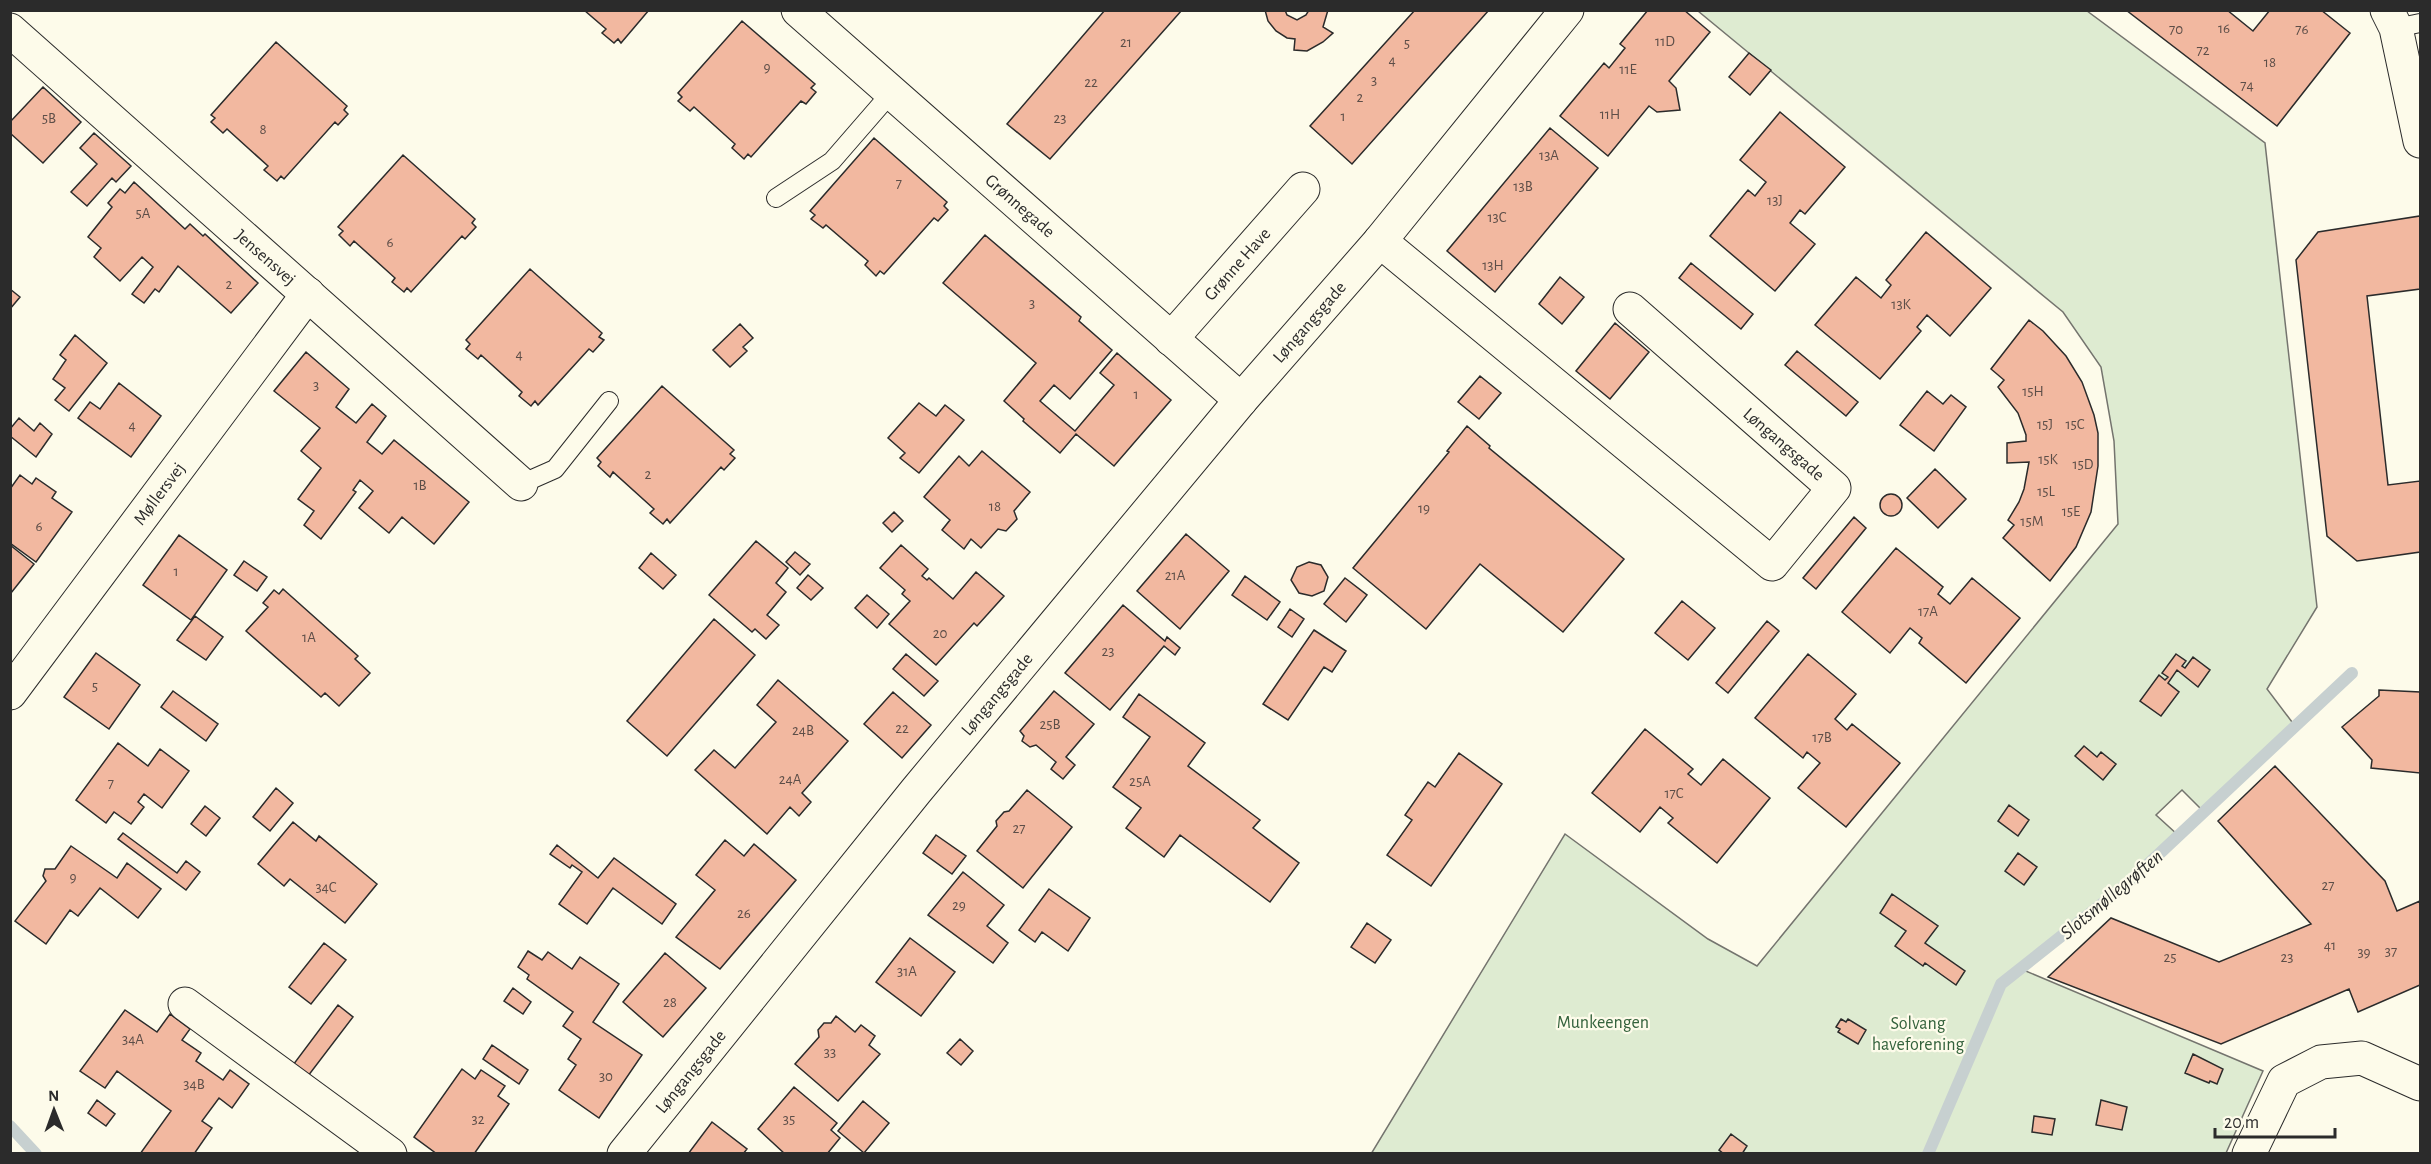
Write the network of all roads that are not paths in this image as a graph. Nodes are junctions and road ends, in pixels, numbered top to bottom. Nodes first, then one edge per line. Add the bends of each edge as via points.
1 (798, 10) edge
2 (1567, 10) edge
3 (2401, 20) edge
4 (10, 30) edge
5 (891, 93) junction
6 (2421, 141) edge
7 (1303, 189) dead end
8 (776, 198) dead end
9 (1380, 241) junction
10 (308, 294) junction
11 (1630, 309) dead end
12 (1171, 339) junction
13 (1241, 400) junction
14 (609, 401) dead end
15 (521, 484) joint
16 (10, 693) edge
17 (185, 1004) dead end
18 (2421, 1084) edge
19 (390, 1154) edge
20 (624, 1154) edge
21 (2249, 1154) edge

1 - 5 street, Grønnegade
2 - 9 street, Løngangsgade
3 - 6 street
4 - 10 street, Jensensvej
5 - 8 lane via 832,161
5 - 12 street, Grønnegade
7 - 12 street, Grønne Have
9 - 11 street, Løngangsgade via 1772,564 1834,488
9 - 13 street, Løngangsgade
10 - 15 street, Jensensvej
10 - 16 street, Møllersvej
12 - 13 street, Grønnegade
13 - 20 street, Løngangsgade via 916,790
14 - 15 lane via 555,470
17 - 19 street
18 - 21 street via 2362,1058 2320,1062 2284,1081

